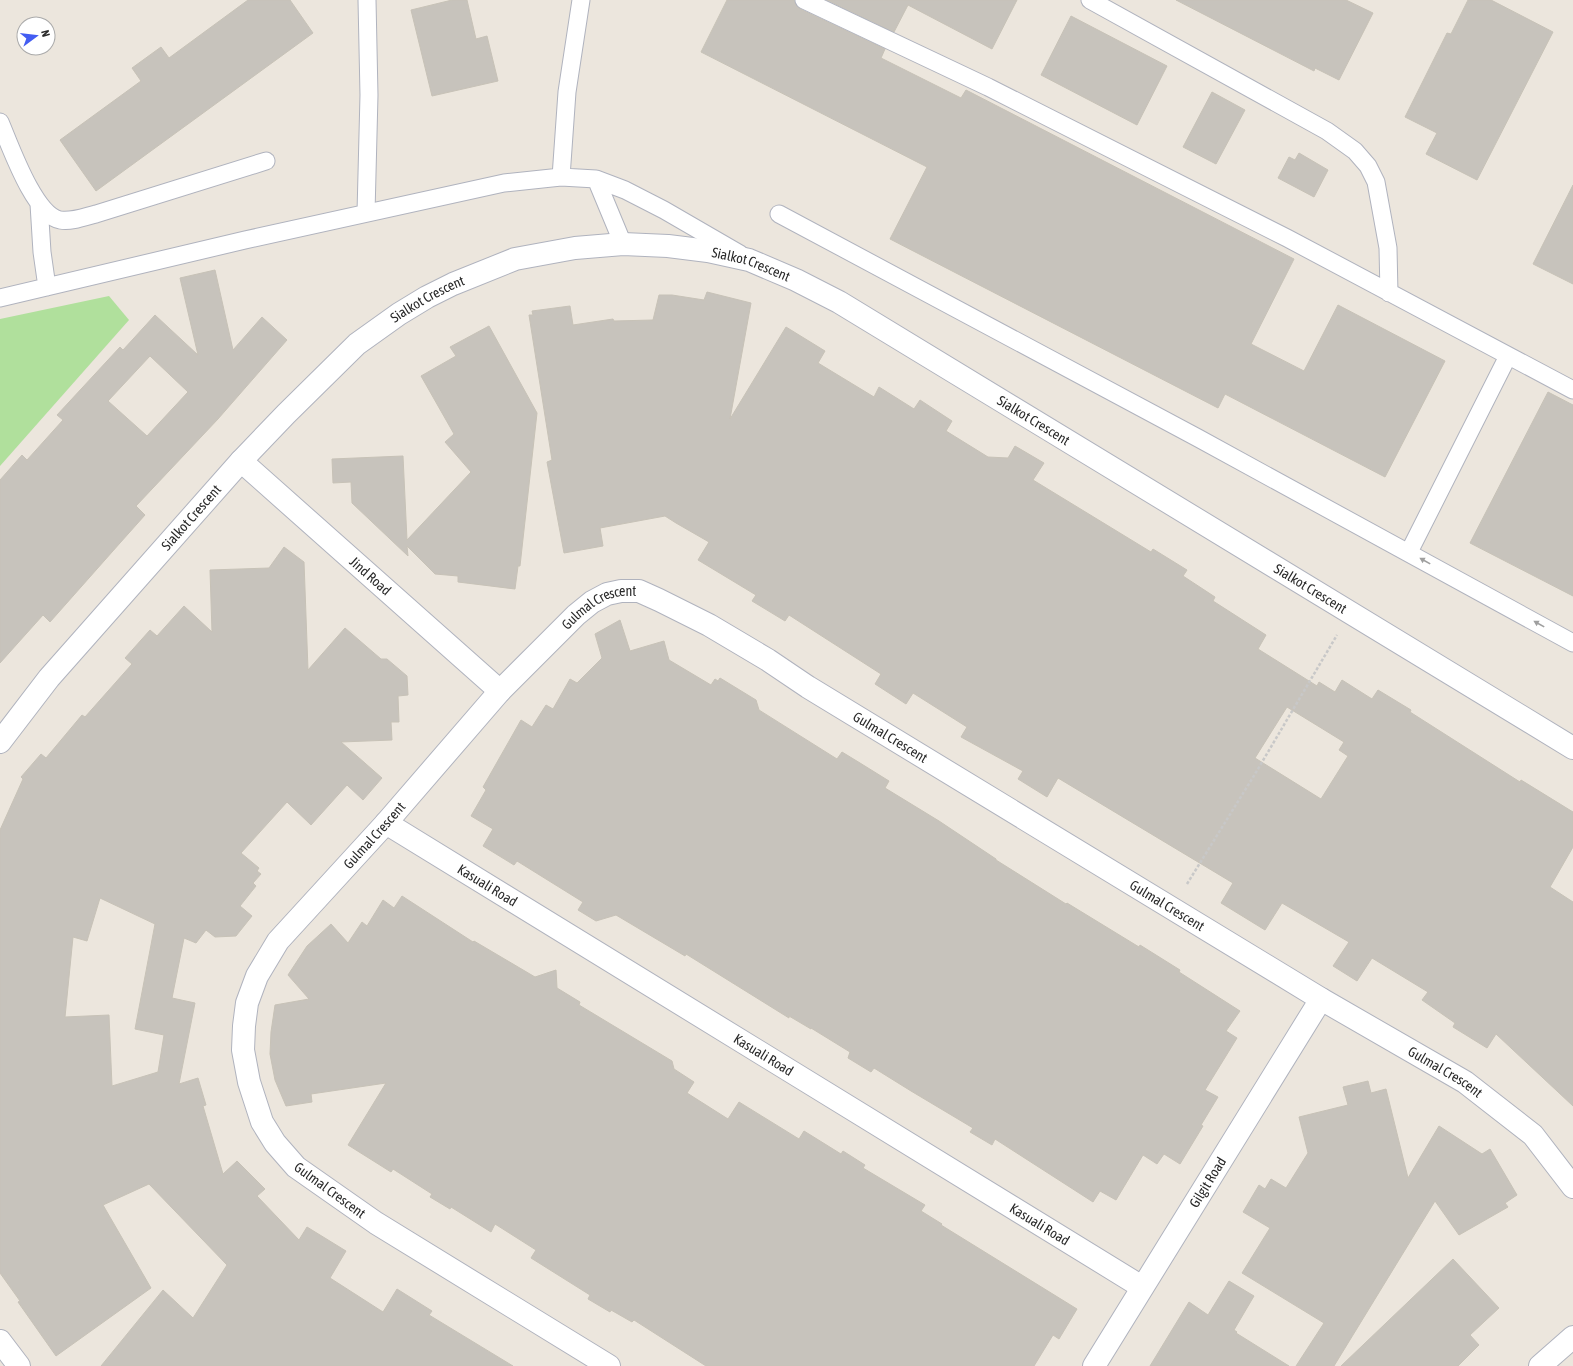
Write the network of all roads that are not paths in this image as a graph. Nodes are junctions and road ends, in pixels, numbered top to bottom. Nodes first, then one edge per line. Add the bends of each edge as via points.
1 (367, 0) edge
2 (581, 0) edge
3 (804, 0) edge
4 (1090, 0) edge
5 (0, 122) edge
6 (266, 161) dead end
7 (561, 177) junction
8 (596, 179) junction
9 (39, 204) junction
10 (366, 213) junction
11 (778, 214) dead end
12 (623, 244) junction
13 (750, 260) junction
14 (47, 287) junction
15 (1389, 293) junction
16 (0, 298) edge
17 (1508, 356) junction
18 (1573, 390) edge
19 (241, 461) junction
20 (1409, 552) junction
21 (1573, 643) edge
22 (500, 691) junction
23 (0, 742) edge
24 (1573, 748) edge
25 (386, 823) junction
26 (1321, 998) junction
27 (1573, 1187) edge
28 (1142, 1287) junction
29 (1573, 1337) edge
30 (0, 1341) edge
31 (19, 1366) edge
32 (609, 1366) edge
33 (1094, 1366) edge
34 (1540, 1366) edge

1 - 10 lane via 369,95
2 - 7 lane via 567,92
3 - 15 lane via 988,87 1287,238
4 - 15 lane via 1327,131 1355,151 1368,166 1376,182 1388,248
5 - 9 lane via 32,194
6 - 9 lane via 72,220 59,220 50,216
7 - 8 lane
7 - 10 lane via 504,183
8 - 12 lane
8 - 13 lane via 625,190 664,210
9 - 14 lane
10 - 14 lane
11 - 20 lane
12 - 13 street, Sialkot Crescent via 708,251
12 - 19 street, Sialkot Crescent via 575,248 515,259 427,297 357,344
13 - 24 street, Sialkot Crescent via 839,302
14 - 16 lane
15 - 17 lane
17 - 18 lane
17 - 20 lane
19 - 22 street, Jind Road
19 - 23 street, Sialkot Crescent via 49,678
21 -> 20 lane
22 - 25 street, Gulmal Crescent
22 - 26 street, Gulmal Crescent via 592,602 607,594 639,591 715,629 768,660 808,688
25 - 28 street, Kasuali Road
25 - 32 street, Gulmal Crescent via 278,941 257,976 247,1002 243,1050 249,1082 262,1122 275,1143 296,1167 320,1185 376,1223
26 - 27 street, Gulmal Crescent via 1466,1082 1533,1135
26 - 28 street, Gilgit Road
28 - 33 street, Gilgit Road
29 - 34 street
30 - 31 street

